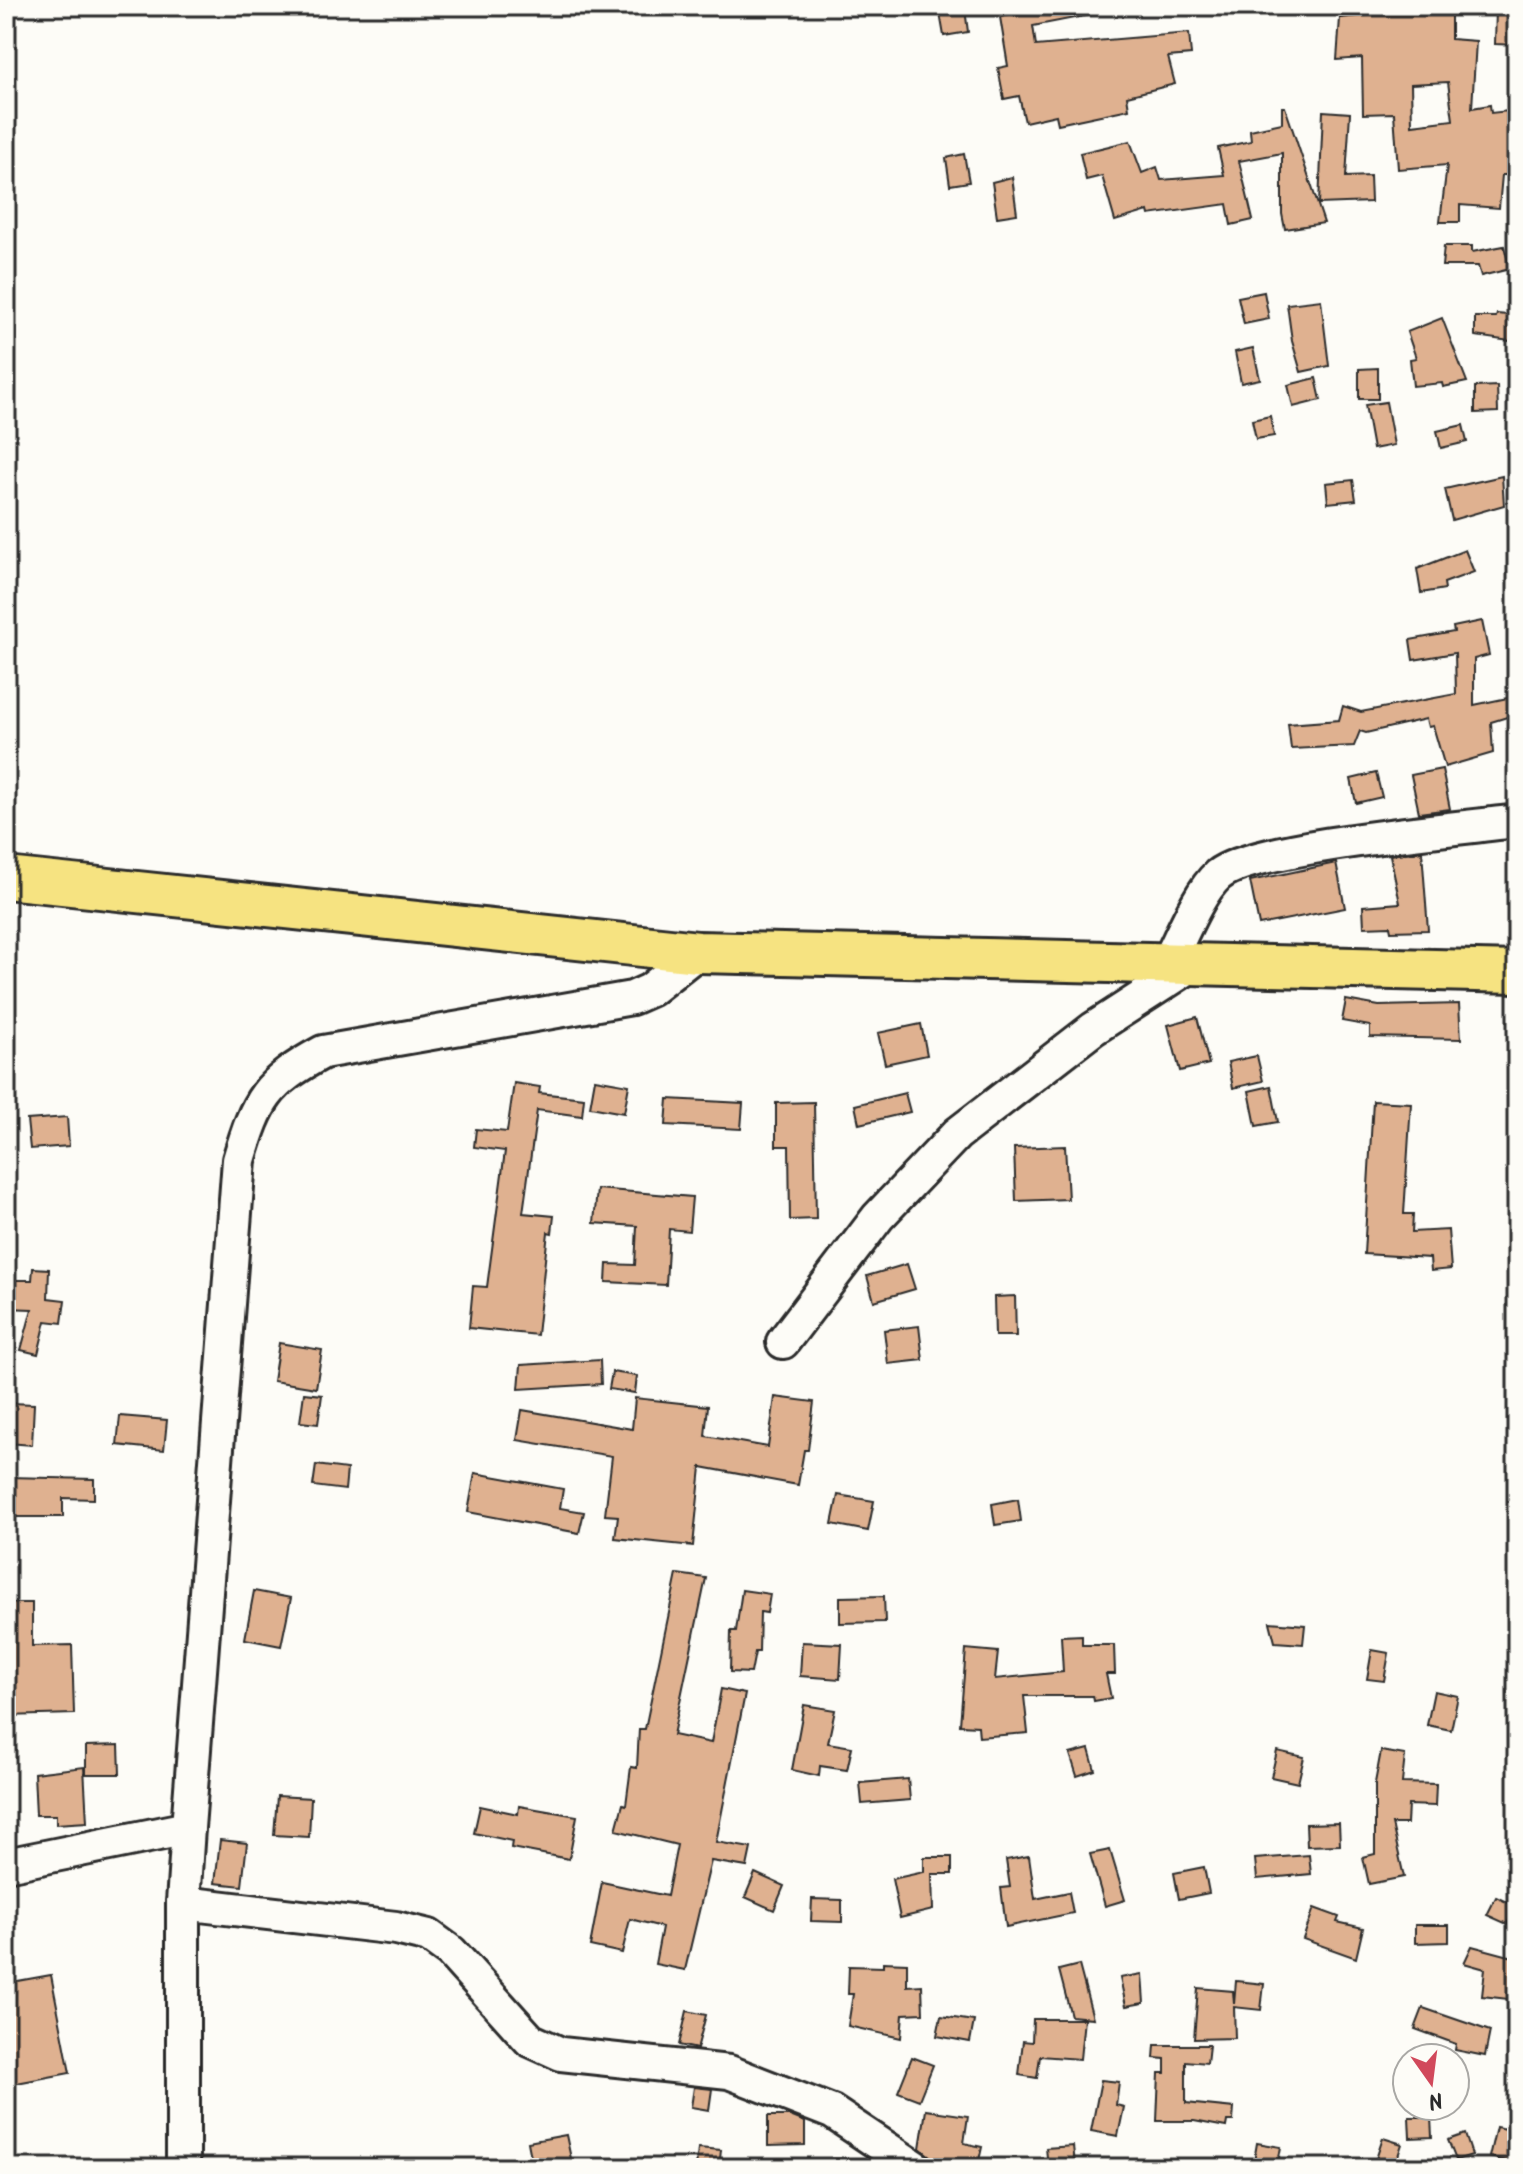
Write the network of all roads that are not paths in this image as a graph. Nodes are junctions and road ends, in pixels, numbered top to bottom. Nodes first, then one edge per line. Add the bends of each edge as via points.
1 (1517, 821) edge
2 (6, 878) edge
3 (698, 952) junction
4 (1180, 965) junction
5 (1517, 972) edge
6 (783, 1342) dead end
7 (188, 1828) junction
8 (6, 1865) edge
9 (183, 1903) junction
10 (183, 2168) edge
11 (916, 2168) edge

1 - 4 street via 1338,843 1250,861 1220,873
2 - 3 main road
3 - 4 main road
3 - 7 street via 632,998 323,1052 287,1072 254,1110 239,1160
4 - 5 main road
4 - 6 street via 957,1134 878,1217
7 - 8 street
7 - 9 street
9 - 10 street
9 - 11 street via 429,1936 451,1952 530,2040 561,2054 729,2072 832,2112

